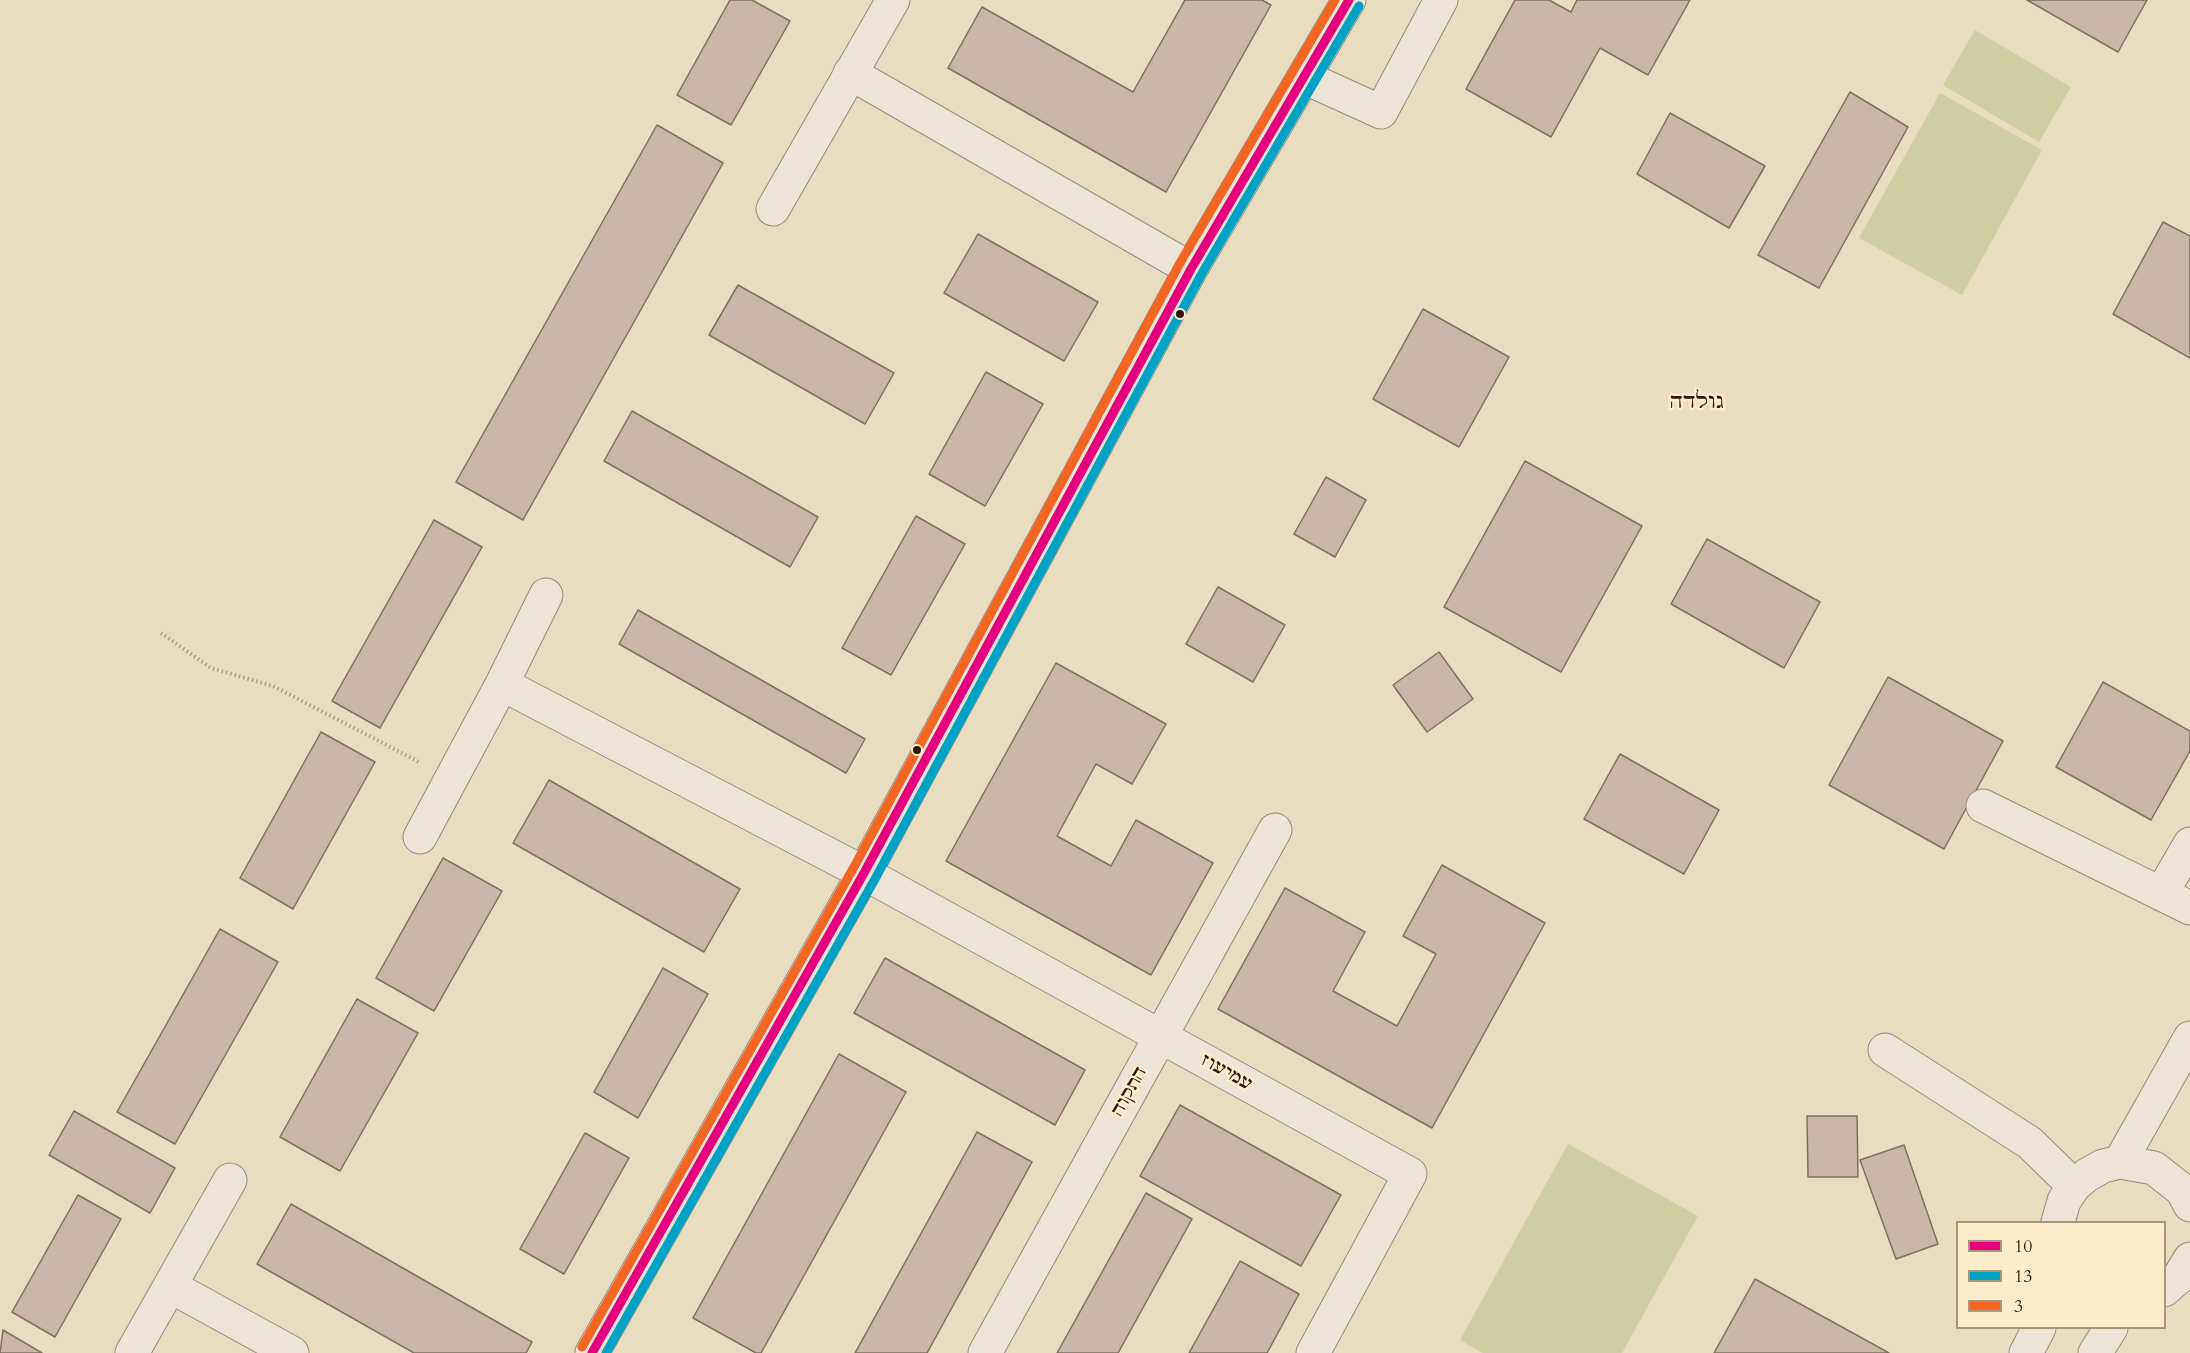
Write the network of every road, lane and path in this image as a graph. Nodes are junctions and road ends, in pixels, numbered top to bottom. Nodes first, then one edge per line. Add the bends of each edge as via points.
1 (892, 0) edge
2 (1350, 0) edge
3 (1441, 0) edge
4 (850, 73) junction
5 (1305, 78) junction
6 (772, 209) dead end
7 (1191, 269) junction
8 (546, 595) dead end
9 (161, 633) dead end
10 (502, 684) junction
11 (451, 779) junction
12 (1983, 806) dead end
13 (1275, 830) dead end
14 (420, 837) dead end
15 (2190, 844) edge
16 (864, 873) junction
17 (2161, 894) junction
18 (2190, 908) edge
19 (1161, 1037) junction
20 (2190, 1038) edge
21 (1885, 1050) dead end
22 (2120, 1162) junction
23 (230, 1180) dead end
24 (2074, 1186) junction
25 (2187, 1187) edge
26 (2058, 1221) edge
27 (170, 1286) junction
28 (2038, 1329) edge
29 (2110, 1329) edge
30 (132, 1353) edge
31 (292, 1353) edge
32 (592, 1353) edge
33 (986, 1353) edge
34 (1312, 1353) edge
35 (2026, 1353) edge
36 (2095, 1353) edge

1 - 4 street
2 - 5 street
3 - 5 street via 1381,112
4 - 6 street
4 - 7 street
5 - 7 street
7 - 16 street
8 - 10 street
9 - 11 path via 211,668 273,686
10 - 11 street
10 - 16 street, עמיעוז
11 - 14 street
12 - 17 street
13 - 19 street, התקוה
15 - 17 street
16 - 19 street, עמיעוז
16 - 32 street
17 - 18 street
19 - 33 street, התקוה
19 - 34 street, עמיעוז via 1410,1174
20 - 22 street
21 - 24 street via 2030,1143
22 - 24 street via 2103,1166
22 - 25 street via 2154,1168
23 - 27 street
24 - 26 street
27 - 30 street
27 - 31 street
28 - 35 street
29 - 36 street

